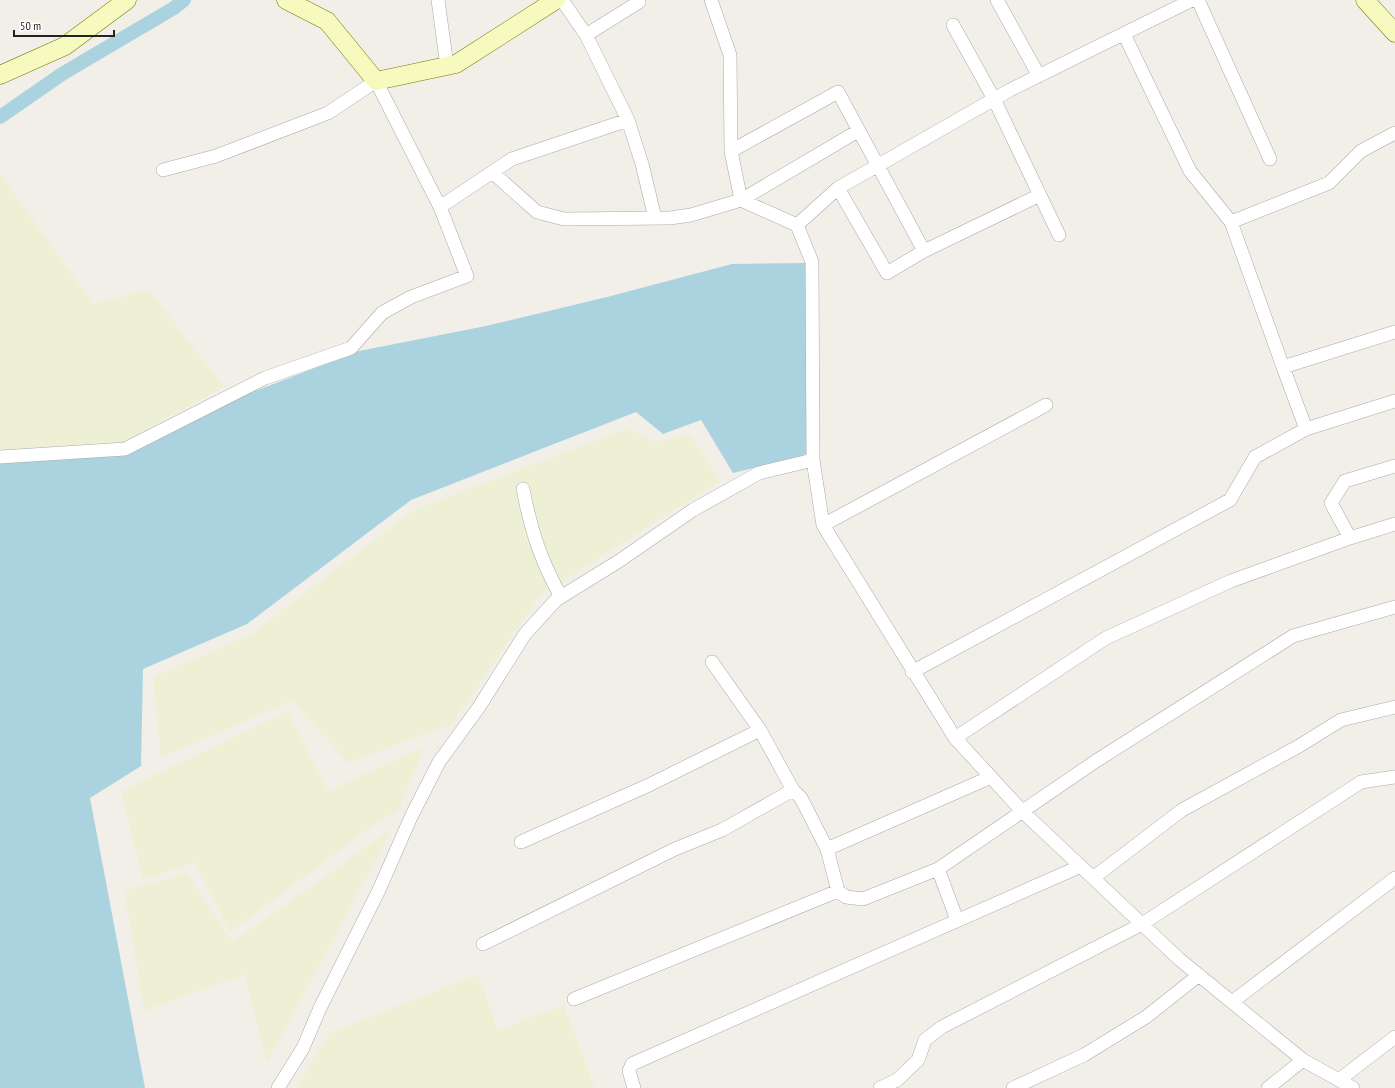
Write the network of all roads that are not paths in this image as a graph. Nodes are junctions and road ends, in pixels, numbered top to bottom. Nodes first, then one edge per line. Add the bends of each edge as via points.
1 (128, 0) edge
2 (286, 0) edge
3 (438, 0) edge
4 (556, 0) edge
5 (562, 0) edge
6 (711, 0) edge
7 (998, 0) edge
8 (1192, 0) edge
9 (1198, 0) edge
10 (1365, 0) edge
11 (640, 1) edge
12 (953, 26) dead end
13 (1395, 33) edge
14 (1124, 34) junction
15 (586, 35) junction
16 (447, 66) junction
17 (0, 75) edge
18 (1039, 76) junction
19 (376, 81) junction
20 (994, 100) junction
21 (628, 120) junction
22 (858, 131) junction
23 (1395, 133) edge
24 (731, 151) junction
25 (1270, 159) dead end
26 (876, 166) junction
27 (163, 170) dead end
28 (492, 172) junction
29 (838, 188) junction
30 (1040, 195) junction
31 (741, 200) junction
32 (440, 208) junction
33 (655, 218) junction
34 (1231, 222) junction
35 (796, 225) junction
36 (1059, 235) dead end
37 (924, 251) junction
38 (1395, 332) edge
39 (1283, 367) junction
40 (1395, 401) edge
41 (1046, 405) dead end
42 (1306, 430) junction
43 (0, 457) edge
44 (812, 460) junction
45 (1395, 466) edge
46 (523, 489) dead end
47 (1395, 524) edge
48 (823, 526) junction
49 (1350, 538) junction
50 (561, 597) junction
51 (1395, 607) edge
52 (712, 662) dead end
53 (912, 672) junction
54 (1395, 707) edge
55 (760, 730) junction
56 (955, 738) junction
57 (991, 777) junction
58 (1395, 778) edge
59 (793, 790) junction
60 (1023, 812) junction
61 (521, 842) dead end
62 (827, 848) junction
63 (1081, 866) junction
64 (938, 869) junction
65 (1093, 878) junction
66 (1395, 878) edge
67 (838, 891) junction
68 (957, 920) junction
69 (1142, 924) junction
70 (483, 944) dead end
71 (1199, 975) junction
72 (574, 999) dead end
73 (1232, 1002) junction
74 (1395, 1036) edge
75 (1303, 1060) junction
76 (1339, 1080) junction
77 (278, 1088) edge
78 (634, 1088) edge
79 (880, 1088) edge
80 (1013, 1088) edge
81 (1268, 1088) edge
82 (1353, 1088) edge

1 - 17 main road via 65,46
2 - 19 main road via 327,21
3 - 16 street
4 - 16 main road via 456,64
5 - 15 street
6 - 24 street via 730,55
7 - 18 street
8 - 14 street
9 - 25 street
10 - 13 main road
11 - 15 street
12 - 20 street
14 - 18 street
14 - 34 street via 1190,171
15 - 21 street
16 - 19 main road
18 - 20 street
19 - 27 street via 328,113 216,156
19 - 32 street
20 - 26 street
20 - 30 street
21 - 28 street via 512,159
21 - 33 street
22 - 24 street via 838,92
22 - 26 street
22 - 31 street
23 - 34 street via 1361,151 1329,182
24 - 31 street
26 - 29 street
26 - 37 street
28 - 32 street
28 - 33 street via 537,212 551,216 564,219
29 - 35 street
29 - 37 street via 887,273
30 - 36 street
30 - 37 street
31 - 33 street via 690,215
31 - 35 street
32 - 43 street via 468,276 411,297 382,313 350,348 265,378 125,449
34 - 39 street
35 - 44 street via 812,262
38 - 39 street
39 - 42 street
40 - 42 street
41 - 48 street
42 - 53 street via 1255,457 1230,500
44 - 48 street
44 - 50 street via 759,473 694,510
45 - 49 street via 1345,481 1331,503
46 - 50 street via 530,526 541,558
47 - 49 street
48 - 53 street
49 - 56 street via 1231,581 1106,638
50 - 77 street via 525,634 479,707 439,762 411,816 379,890 320,1008 303,1048
51 - 60 street via 1293,636 1096,761
52 - 55 street
53 - 56 street
54 - 65 street via 1341,720 1182,810
55 - 59 street
55 - 61 street via 649,785
56 - 57 street
57 - 60 street
57 - 62 street
58 - 69 street via 1361,782
59 - 62 street via 801,798
59 - 70 street via 722,830 675,849
60 - 63 street
60 - 64 street
62 - 67 street
63 - 65 street
63 - 68 street
64 - 67 street via 863,899 846,897
64 - 68 street
65 - 69 street
66 - 73 street
67 - 72 street
68 - 78 street via 632,1064 630,1071
69 - 71 street
69 - 79 street via 942,1027 925,1040 918,1060 897,1080
71 - 73 street
71 - 80 street via 1146,1017 1084,1055
73 - 75 street
74 - 76 street
75 - 76 street
75 - 81 street
76 - 82 street

